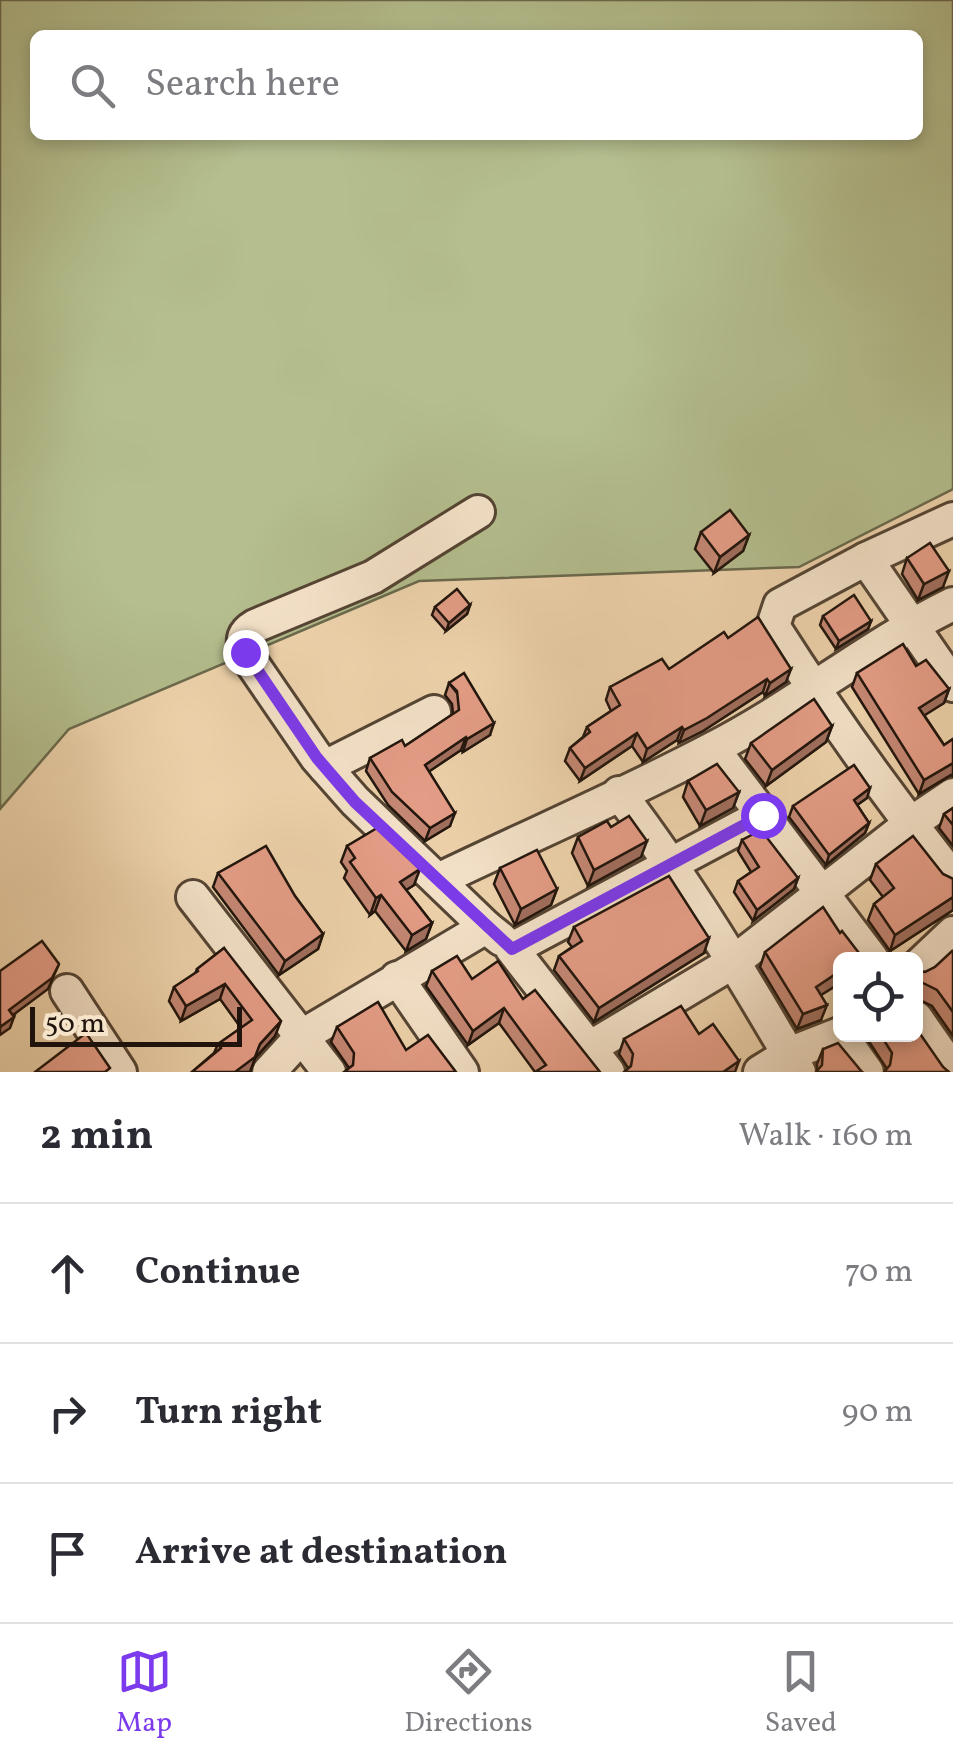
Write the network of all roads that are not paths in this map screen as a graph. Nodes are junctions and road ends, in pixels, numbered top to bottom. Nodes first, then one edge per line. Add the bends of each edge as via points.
1 (478, 512) dead end
2 (953, 518) edge
3 (866, 560) junction
4 (953, 604) edge
5 (911, 624) junction
6 (953, 685) edge
7 (814, 691) junction
8 (434, 712) dead end
9 (713, 749) junction
10 (325, 767) junction
11 (619, 793) junction
12 (953, 795) edge
13 (763, 815) junction
14 (910, 824) junction
15 (674, 865) junction
16 (953, 878) edge
17 (438, 880) junction
18 (822, 893) junction
19 (193, 897) dead end
20 (486, 927) junction
21 (953, 934) edge
22 (512, 949) junction
23 (866, 952) edge
24 (735, 961) junction
25 (923, 962) edge
26 (397, 978) junction
27 (67, 991) dead end
28 (923, 1028) edge
29 (302, 1036) junction
30 (833, 1038) edge
31 (846, 1042) edge
32 (599, 1060) edge
33 (794, 1063) edge
34 (953, 1071) edge
35 (120, 1072) edge
36 (269, 1072) edge
37 (329, 1072) edge
38 (462, 1072) edge
39 (760, 1072) edge
40 (867, 1072) edge

1 - 10 street via 373,577 247,630 245,652
2 - 3 street
3 - 5 street
3 - 7 street via 780,605 775,615 774,626
4 - 5 street
5 - 6 street
5 - 7 street
7 - 9 street
7 - 14 street
8 - 10 street
9 - 11 street
9 - 13 street
10 - 17 street
11 - 15 street
11 - 17 street
12 - 14 street
13 - 15 street
13 - 18 street
14 - 16 street
14 - 18 street
15 - 22 street
15 - 24 street
17 - 20 street
18 - 23 street
18 - 24 street
19 - 29 street
20 - 22 street
20 - 26 street
21 - 25 street
22 - 32 street
24 - 32 street
24 - 33 street
26 - 29 street
26 - 38 street
27 - 35 street
28 - 34 street
29 - 36 street
29 - 37 street
30 - 33 street
31 - 40 street
33 - 39 street

